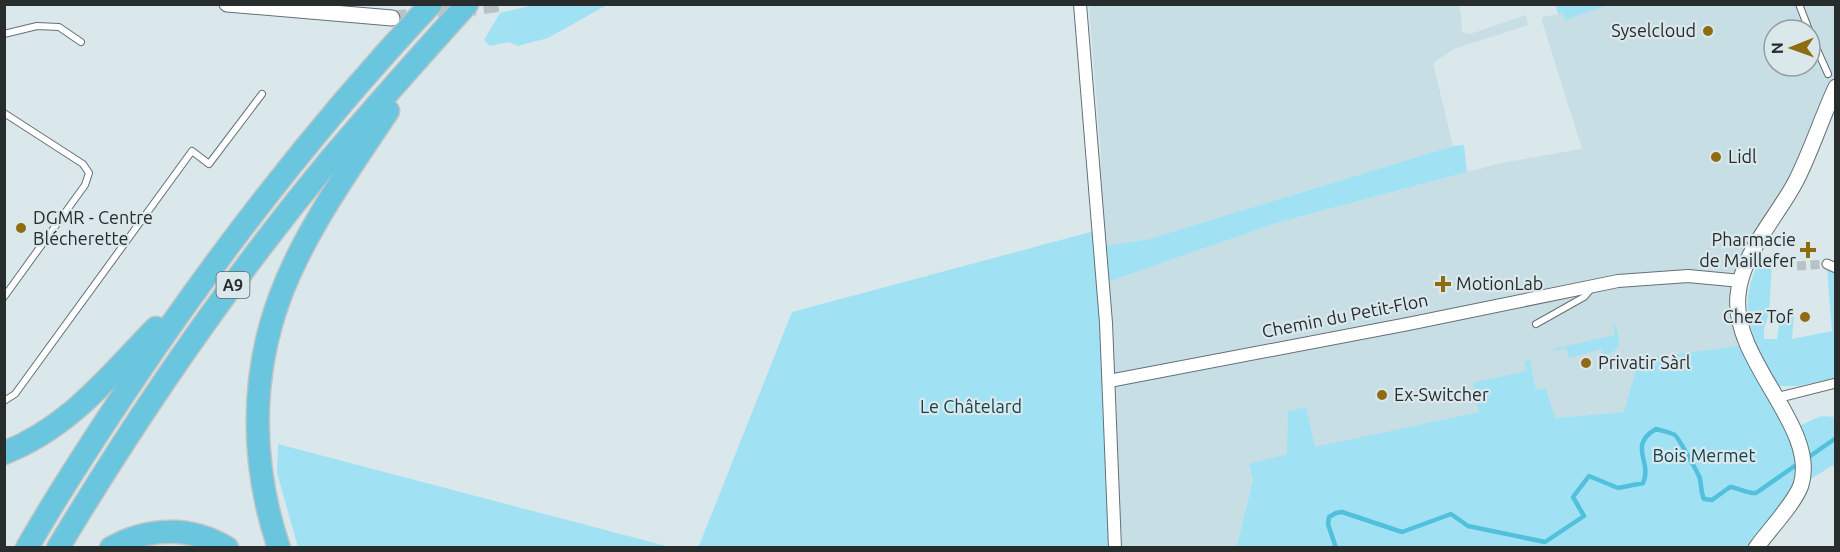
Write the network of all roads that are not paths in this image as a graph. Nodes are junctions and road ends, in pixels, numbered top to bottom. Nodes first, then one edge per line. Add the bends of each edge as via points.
1 (227, 4) edge
2 (431, 4) edge
3 (467, 4) edge
4 (1080, 4) edge
5 (392, 18) tunnel mouth
6 (4, 34) edge
7 (81, 42) dead end
8 (433, 42) junction
9 (1822, 59) edge
10 (1832, 80) edge
11 (262, 93) dead end
12 (4, 113) edge
13 (209, 273) junction
14 (1741, 281) junction
15 (1593, 286) junction
16 (4, 297) edge
17 (1536, 324) dead end
18 (1109, 381) junction
19 (1836, 383) edge
20 (1776, 399) junction
21 (4, 401) edge
22 (4, 453) edge
23 (27, 548) edge
24 (58, 548) edge
25 (111, 548) edge
26 (227, 548) edge
27 (279, 548) edge
28 (1115, 548) edge
29 (1756, 548) edge

1 - 5 street
2 - 13 highway, A9 via 308,146
3 - 8 highway, A9
4 - 18 street
6 - 7 lane via 37,26 59,27
8 - 24 highway, A9 via 329,162 231,287 140,417
8 - 27 highway via 314,227 271,325 259,388 257,430 260,473
9 - 10 lane
10 - 14 street via 1797,179 1752,252
11 - 21 lane via 209,164 192,151 15,394
12 - 16 lane via 83,165 89,173 85,185
13 - 22 highway via 75,411 39,437
13 - 23 highway, A9 via 117,404
14 - 15 street, Chemin du Petit-Flon via 1688,276
14 - 20 street via 1737,304 1740,326
15 - 17 lane via 1584,297
15 - 18 street, Chemin du Petit-Flon
18 - 28 street
19 - 20 street
20 - 29 street via 1799,443 1803,463 1801,485
25 - 26 highway via 144,534 175,531 200,536

